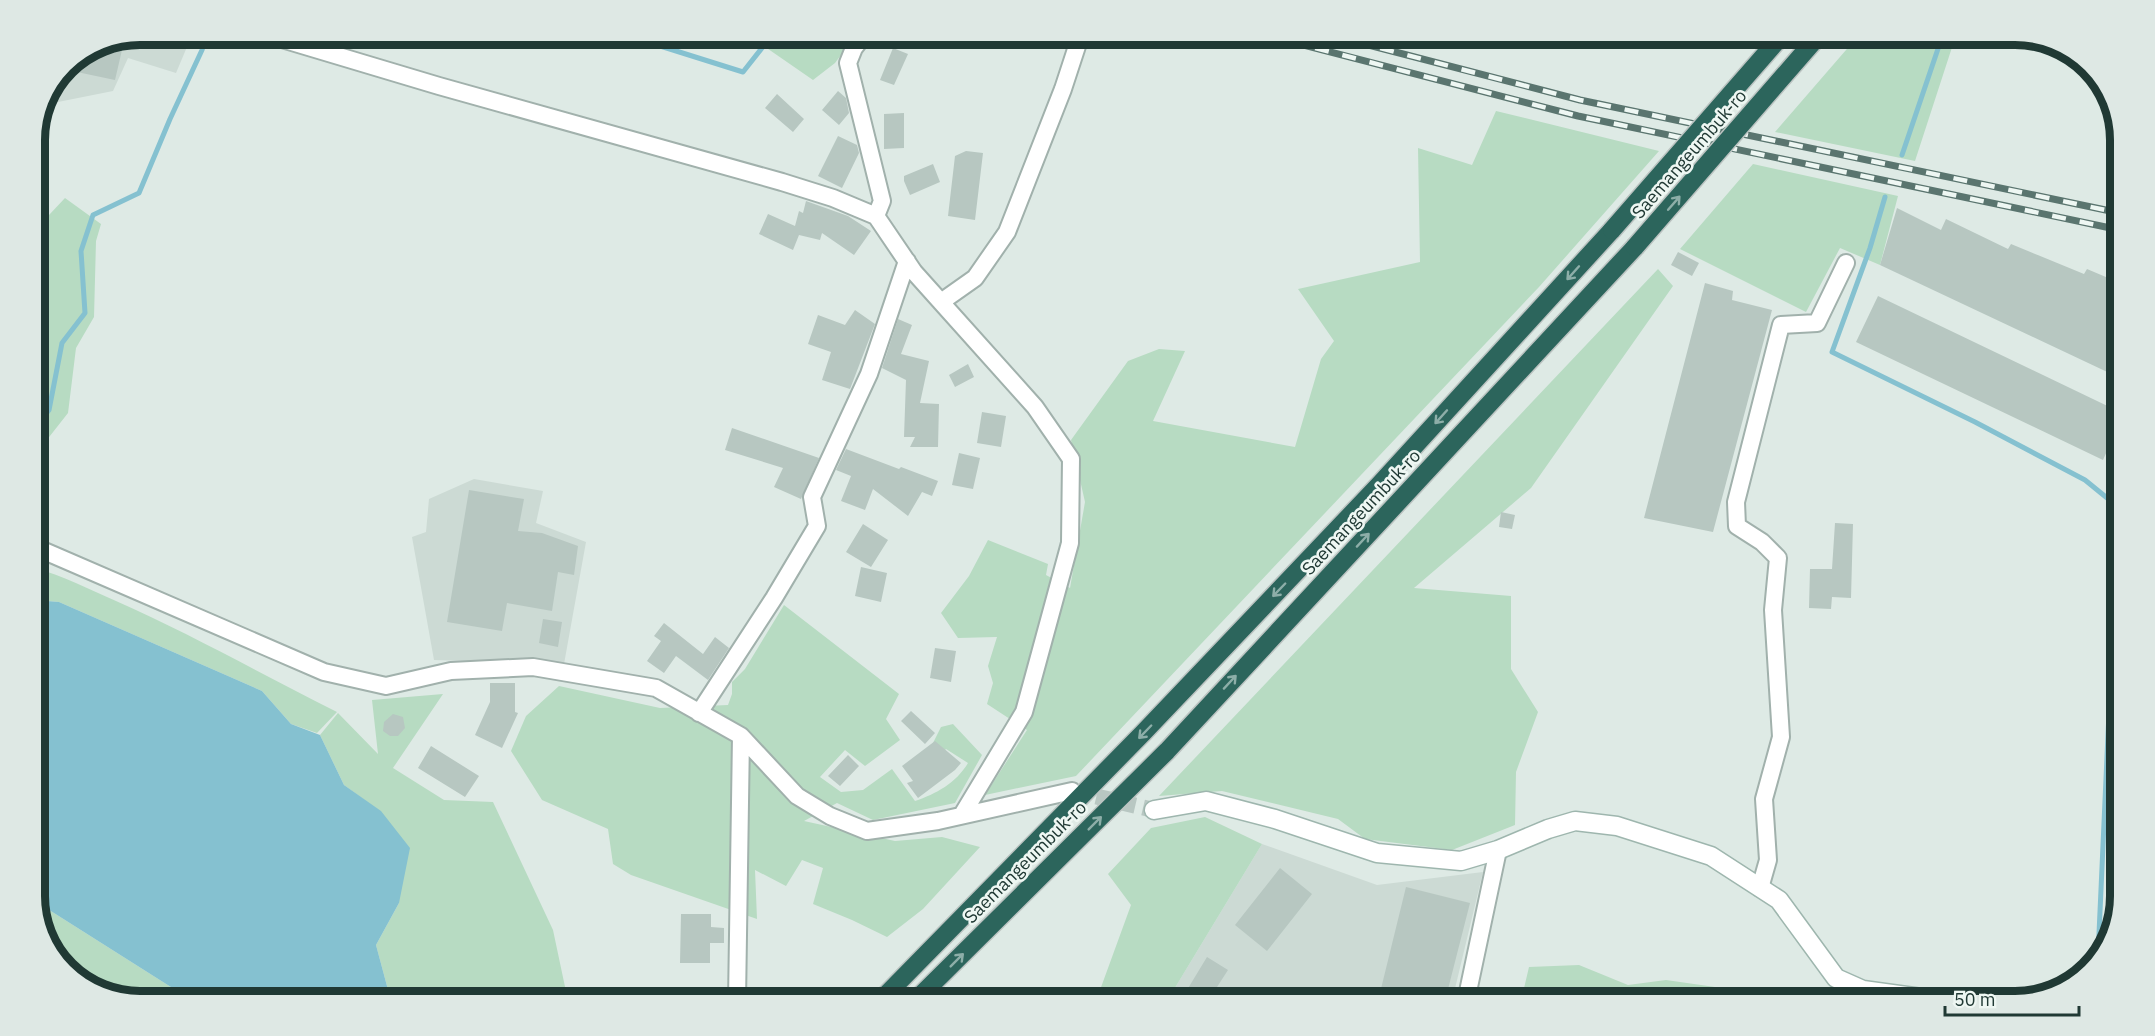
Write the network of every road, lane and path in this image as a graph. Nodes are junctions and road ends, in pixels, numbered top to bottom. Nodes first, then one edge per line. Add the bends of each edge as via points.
1 (302, 45) edge
2 (856, 45) edge
3 (1077, 45) edge
4 (1773, 45) edge
5 (1810, 45) edge
6 (876, 216) junction
7 (907, 261) junction
8 (1846, 263) dead end
9 (941, 302) junction
10 (45, 551) edge
11 (699, 713) junction
12 (741, 736) junction
13 (1072, 791) tunnel mouth
14 (1154, 810) tunnel mouth
15 (962, 815) junction
16 (1498, 850) junction
17 (1760, 888) junction
18 (737, 991) edge
19 (891, 991) edge
20 (926, 991) edge
21 (1468, 991) edge
22 (1870, 991) edge

1 - 6 street via 783,182
2 - 6 street via 848,63 882,201
3 - 9 street via 1006,232 975,278
4 -> 19 highway, Saemangeumbuk-ro, bridge via 1612,230 1339,527
20 -> 5 highway, Saemangeumbuk-ro, bridge via 1167,751 1635,247
6 - 7 street
7 - 9 street
7 - 11 street via 869,374 812,497 818,526
8 - 17 street via 1816,323 1780,325 1736,502 1737,526 1778,558 1773,610 1781,738 1764,799 1768,860
9 - 15 street via 1035,407 1071,459 1070,543 1024,712
10 - 11 street via 324,672 386,686 451,671 533,667 656,688
11 - 12 street
12 - 15 street via 797,796 830,816 867,831
12 - 18 street
13 - 15 street
14 - 16 street via 1206,801 1377,853 1461,861
16 - 17 street via 1575,821 1617,826 1711,856
16 - 21 street
17 - 22 street via 1779,900 1836,978

